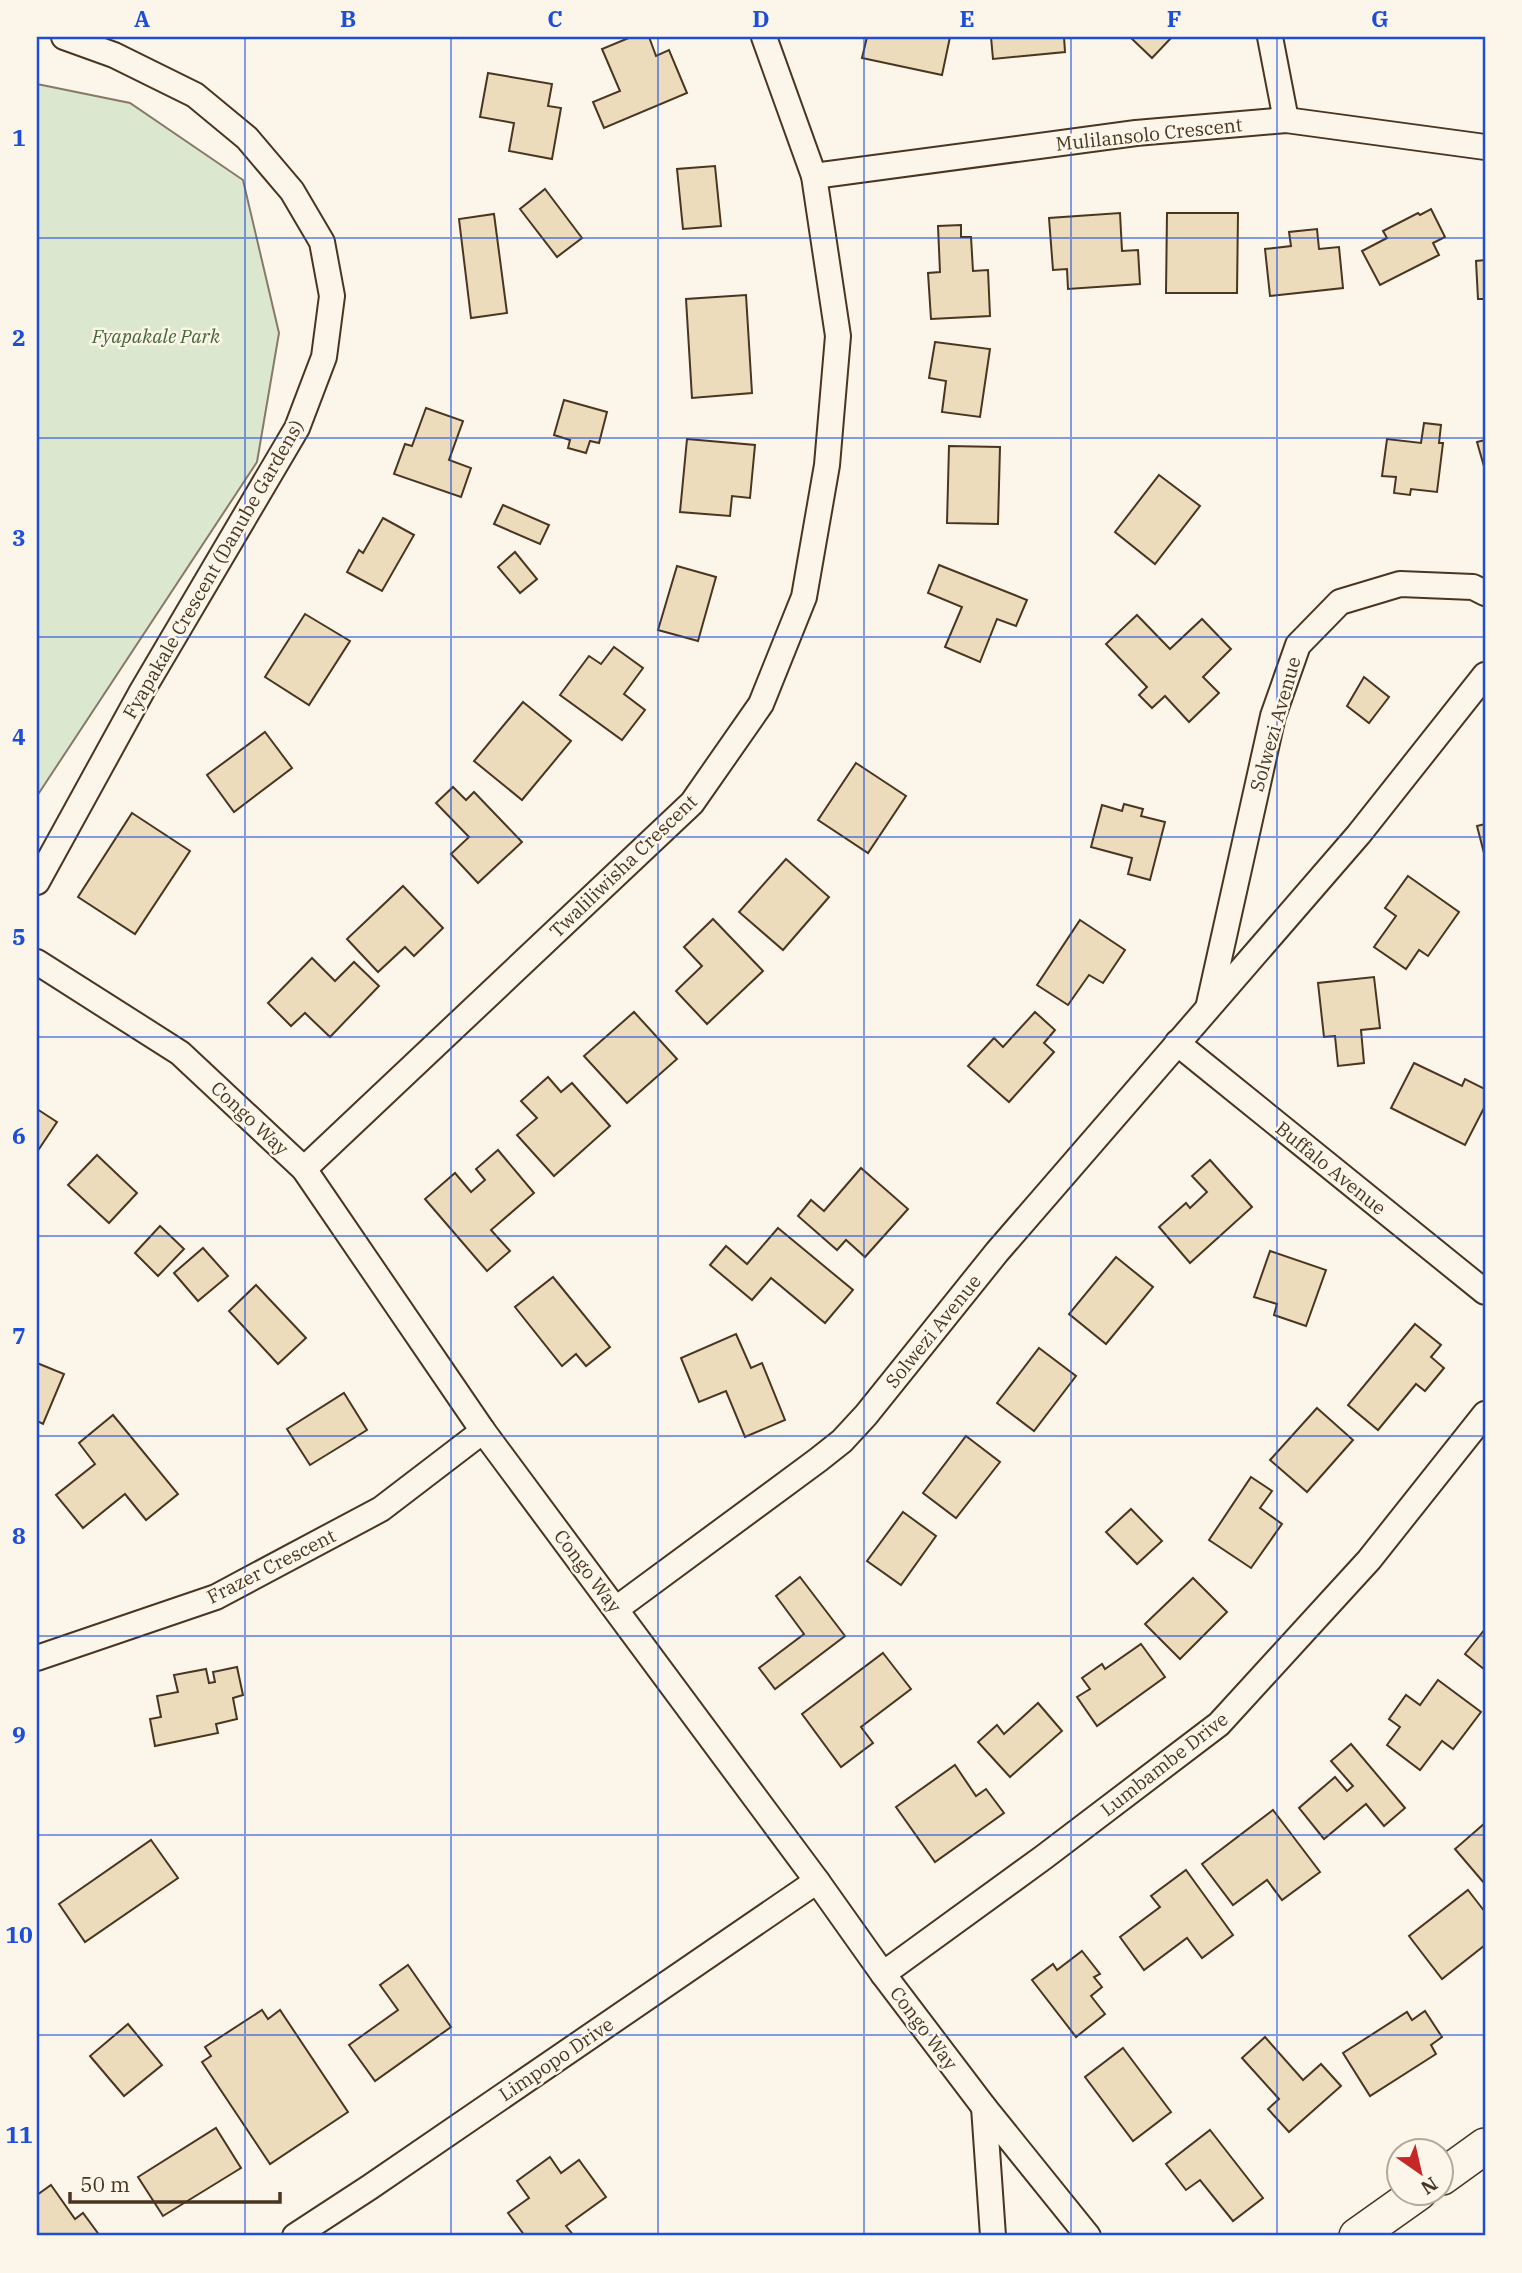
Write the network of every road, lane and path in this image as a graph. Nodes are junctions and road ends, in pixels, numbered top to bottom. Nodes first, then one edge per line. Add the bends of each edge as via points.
1 (64, 37) edge
2 (764, 37) edge
3 (1270, 37) edge
4 (1286, 120) junction
5 (1485, 148) edge
6 (814, 176) junction
7 (1485, 593) edge
8 (1485, 676) edge
9 (37, 882) edge
10 (37, 962) edge
11 (1208, 1008) junction
12 (1177, 1043) junction
13 (304, 1169) junction
14 (1485, 1293) edge
15 (1485, 1414) edge
16 (483, 1431) junction
17 (616, 1609) junction
18 (37, 1658) edge
19 (817, 1881) junction
20 (883, 1974) junction
21 (984, 2107) junction
22 (1485, 2146) edge
23 (1456, 2166) edge
24 (1400, 2206) edge
25 (295, 2236) edge
26 (993, 2236) edge
27 (1088, 2236) edge
28 (1357, 2236) edge

1 - 9 street, Fyapakale Crescent (Danube Gardens) via 114,55 195,95 247,138 292,191 322,242 332,296 324,358 297,428 142,691
2 - 6 street, Twaliliwisha Crescent
3 - 4 street
4 - 5 street, Mulilansolo Crescent
4 - 6 street, Mulilansolo Crescent via 1136,133
6 - 13 street, Twaliliwisha Crescent via 838,336 827,465 804,597 761,704 692,803
7 - 11 street, Solwezi Avenue via 1473,587 1400,584 1340,602 1298,645 1273,716
8 - 11 street, Solwezi Avenue via 1359,834
10 - 13 street, Congo Way via 180,1053
11 - 12 street, Solwezi Avenue
12 - 14 street, Buffalo Avenue
12 - 17 street, Solwezi Avenue via 842,1441
13 - 16 street, Congo Way
15 - 20 street, Lumbambe Drive via 1369,1560 1219,1724
16 - 17 street, Congo Way
16 - 18 street, Frazer Crescent via 381,1509 216,1597
17 - 19 street, Congo Way
19 - 20 street, Congo Way
19 - 25 street, Limpopo Drive
20 - 21 street, Congo Way
21 - 26 street
21 - 27 street, Congo Way
22 - 23 main road
24 - 28 main road

